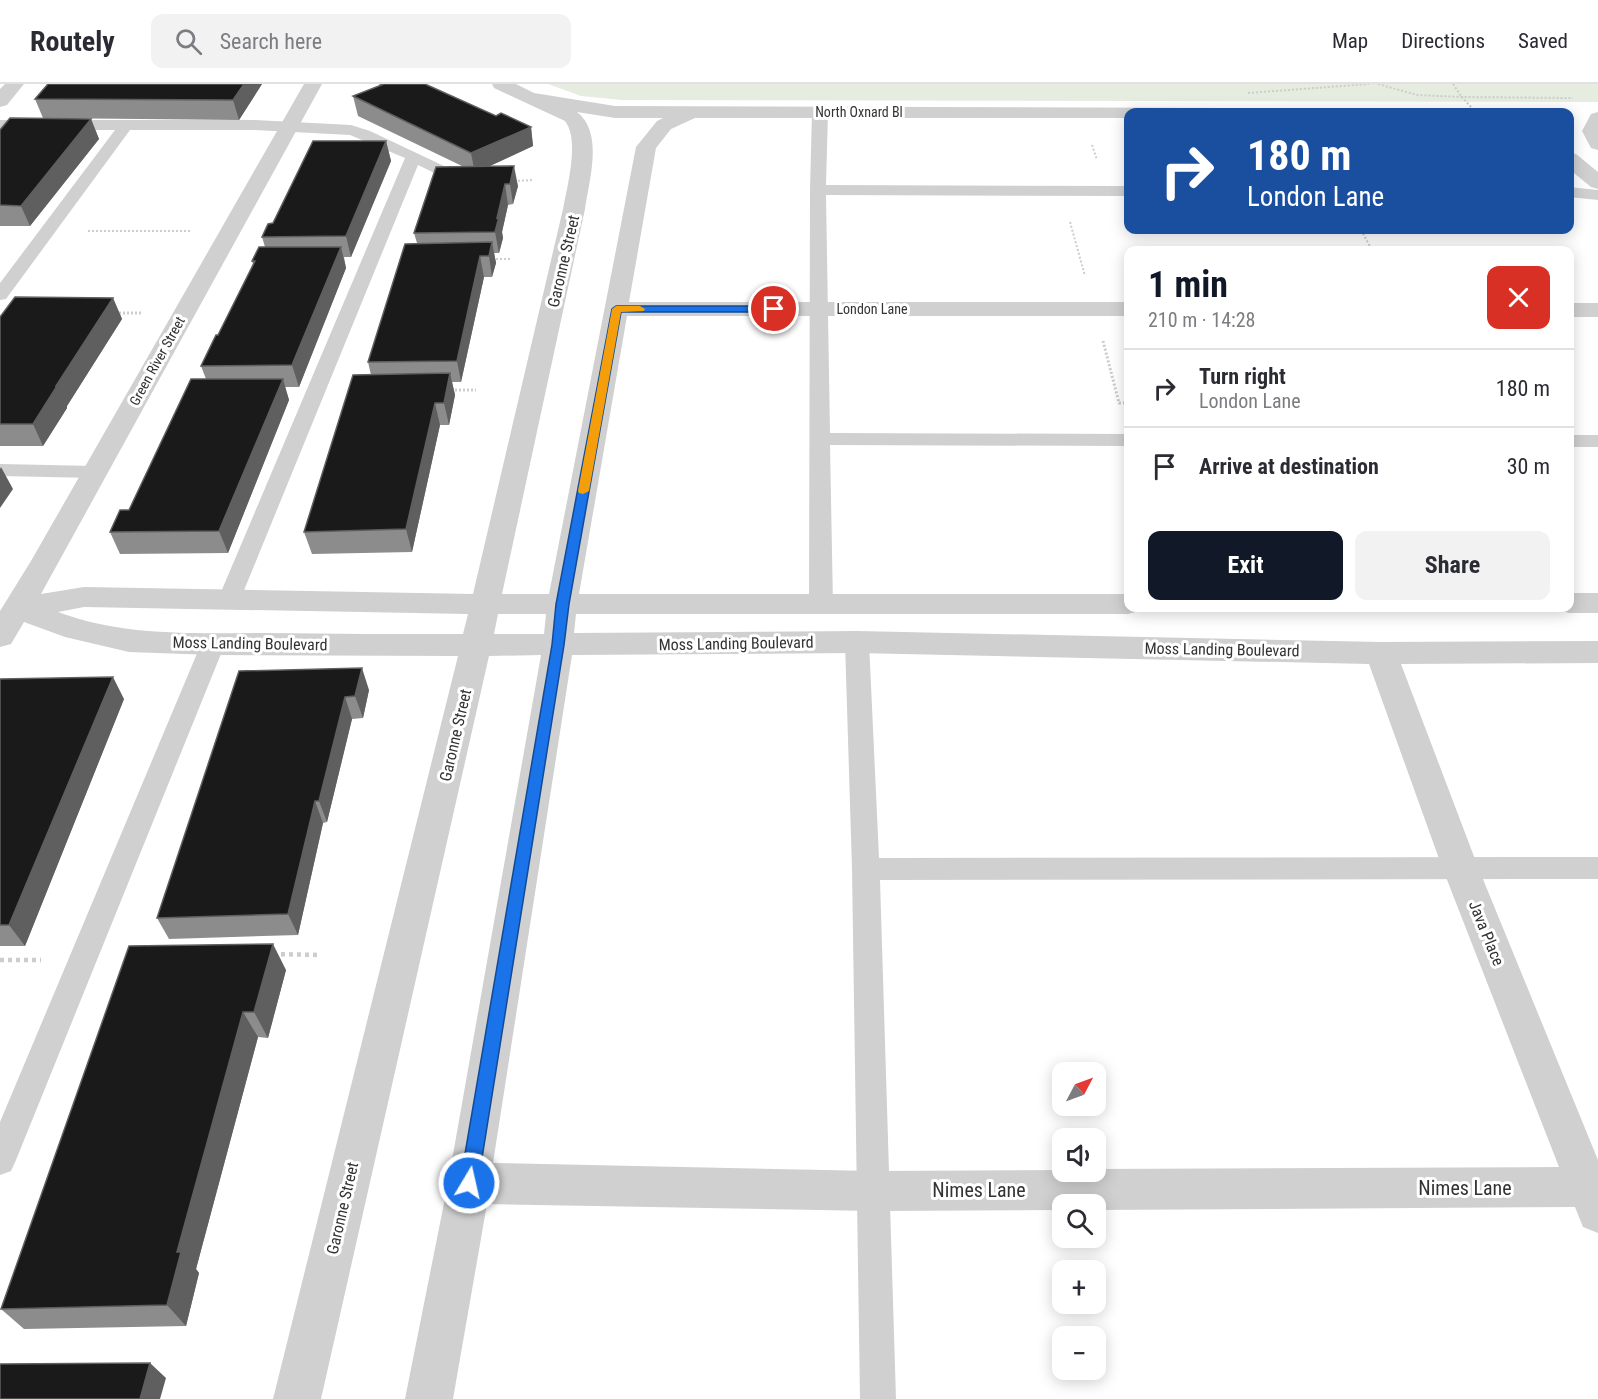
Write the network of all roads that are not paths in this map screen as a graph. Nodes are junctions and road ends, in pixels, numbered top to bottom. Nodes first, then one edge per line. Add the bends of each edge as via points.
1 (15, 84) edge
2 (312, 84) edge
3 (501, 84) edge
4 (529, 98) junction
5 (0, 101) edge
6 (1587, 111) edge
7 (820, 112) junction
8 (1124, 112) edge
9 (690, 113) junction
10 (0, 124) edge
11 (126, 125) junction
12 (288, 126) junction
13 (1598, 144) edge
14 (414, 156) junction
15 (1574, 162) edge
16 (459, 179) edge
17 (1598, 183) edge
18 (818, 190) junction
19 (1124, 191) edge
20 (1574, 193) edge
21 (1598, 195) edge
22 (0, 295) edge
23 (616, 309) junction
24 (820, 309) junction
25 (1124, 309) edge
26 (1574, 310) edge
27 (1598, 310) edge
28 (821, 439) junction
29 (1124, 440) edge
30 (1574, 441) edge
31 (1598, 441) edge
32 (0, 470) edge
33 (95, 472) junction
34 (230, 599) junction
35 (1574, 603) edge
36 (1598, 603) edge
37 (485, 604) junction
38 (1124, 604) edge
39 (821, 605) junction
40 (9, 607) edge
41 (560, 624) junction
42 (0, 636) edge
43 (857, 642) junction
44 (213, 644) junction
45 (476, 645) junction
46 (1598, 652) edge
47 (1381, 653) junction
48 (1460, 867) junction
49 (1598, 868) edge
50 (866, 869) junction
51 (0, 1160) edge
52 (469, 1183) junction
53 (874, 1191) junction
54 (1595, 1195) edge
55 (297, 1399) edge
56 (429, 1399) edge
57 (878, 1399) edge

1 - 5 street
2 - 12 street, Green River Street
3 - 4 street, North Oxnard Bl
4 - 9 street, North Oxnard Bl via 615,112
4 - 37 street, Garonne Street via 575,119 580,126 580,169
6 - 13 street via 1591,135
7 - 8 street, North Oxnard Bl
7 - 9 street, North Oxnard Bl
7 - 18 lane
9 - 23 street via 664,125 646,147
10 - 11 lane
11 - 12 lane
11 - 22 lane
12 - 14 lane via 365,134
12 - 33 street, Green River Street
14 - 16 lane
14 - 34 lane
15 - 17 street
18 - 19 lane
18 - 24 lane
20 - 21 lane
23 - 24 street, London Lane
23 - 41 street
24 - 25 street, London Lane
24 - 28 lane
26 - 27 street
28 - 29 lane
28 - 39 lane
30 - 31 lane
32 - 33 lane
33 - 40 street, Green River Street
34 - 37 street, Moss Landing Boulevard
34 - 40 street, Moss Landing Boulevard via 84,597
35 - 36 street
37 - 41 street, Moss Landing Boulevard
37 - 45 street, Garonne Street
38 - 39 street, Moss Landing Boulevard
39 - 41 street, Moss Landing Boulevard
40 - 42 street, Green River Street
40 - 44 street, Moss Landing Boulevard via 76,630 129,641
41 - 43 street, Moss Landing Boulevard
41 - 45 street, Moss Landing Boulevard
41 - 52 street
43 - 47 street, Moss Landing Boulevard
43 - 50 lane
44 - 45 street, Moss Landing Boulevard
44 - 51 lane
45 - 55 street, Garonne Street
46 - 47 street, Moss Landing Boulevard
47 - 48 street, Java Place
48 - 49 lane
48 - 50 lane
48 - 54 street, Java Place
50 - 53 lane
52 - 53 street, Nimes Lane
52 - 56 street
53 - 54 street, Nimes Lane
53 - 57 lane

